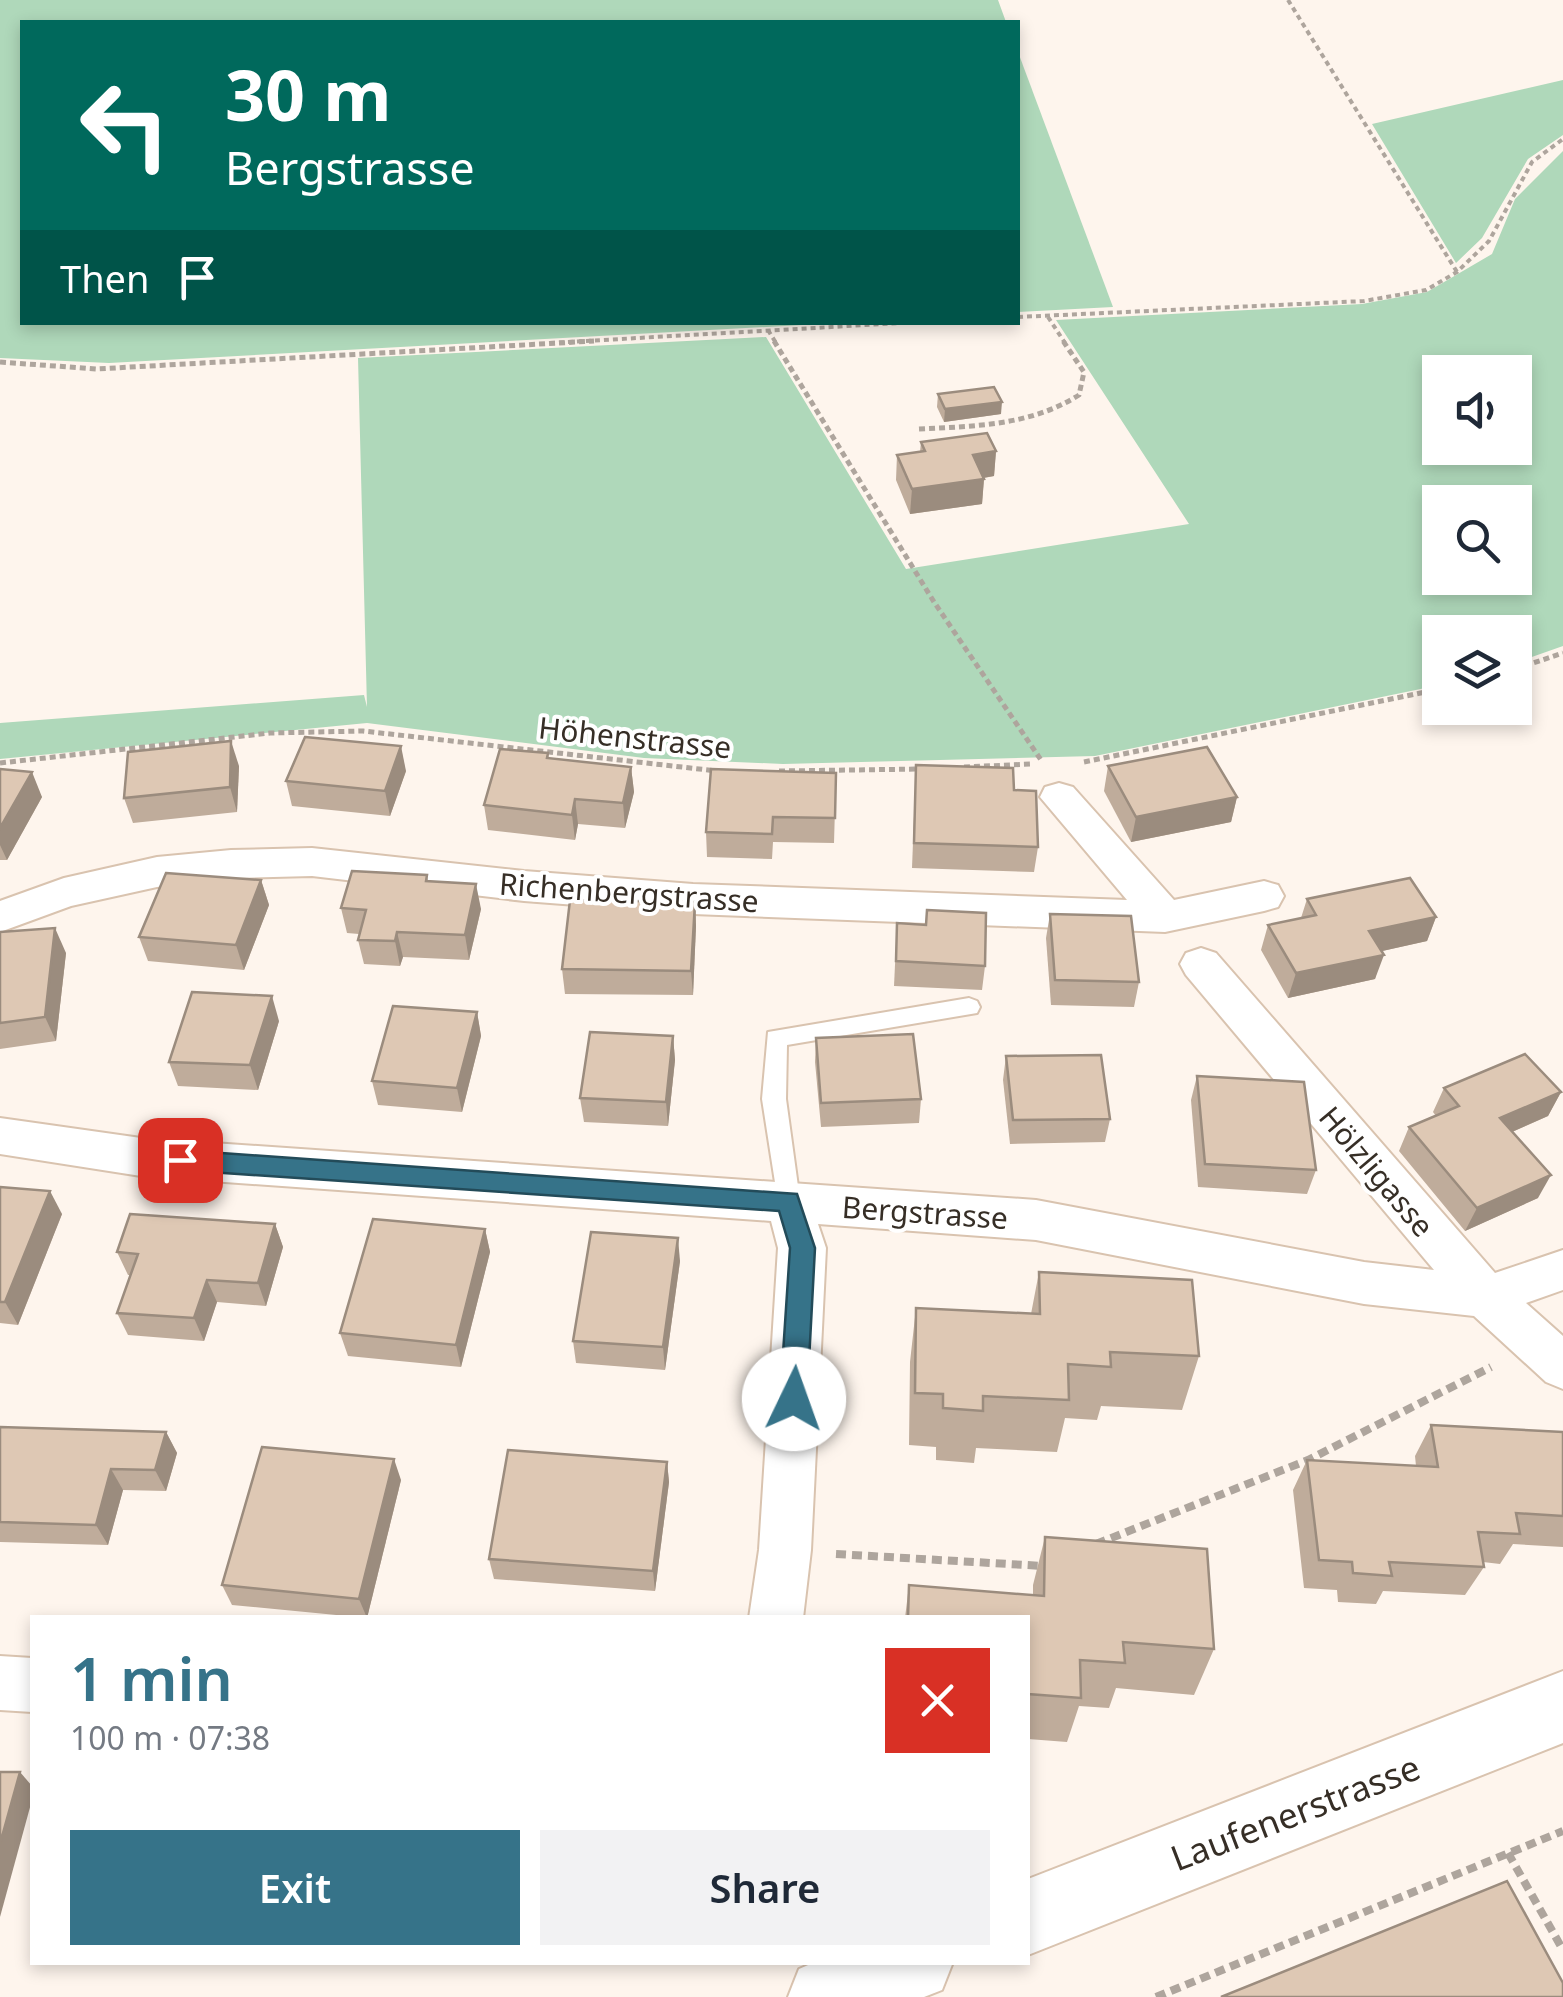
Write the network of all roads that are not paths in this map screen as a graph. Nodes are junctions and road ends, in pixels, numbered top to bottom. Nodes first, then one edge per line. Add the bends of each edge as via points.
1 (1051, 780) road end
2 (1264, 896) dead end
3 (0, 916) edge
4 (1165, 918) junction
5 (1202, 964) dead end
6 (969, 1007) dead end
7 (0, 1136) edge
8 (788, 1201) junction
9 (1563, 1270) edge
10 (1486, 1297) junction
11 (1550, 1356) edge
12 (777, 1615) edge
13 (0, 1683) edge
14 (30, 1685) edge
15 (1563, 1707) edge
16 (1030, 1917) edge
17 (907, 1965) edge
18 (827, 1997) edge

1 - 4 street
2 - 4 street, Richenbergstrasse
3 - 4 street, Richenbergstrasse via 157,872 312,862 693,900
5 - 10 street, Hölzligasse
6 - 8 lane via 776,1038 774,1099
7 - 8 street, Bergstrasse via 141,1157
8 - 10 street, Bergstrasse via 1036,1220 1364,1283
8 - 12 street via 802,1248
9 - 10 street
10 - 11 street, Hölzligasse
13 - 14 street
15 - 16 street, Laufenerstrasse
17 - 18 street

